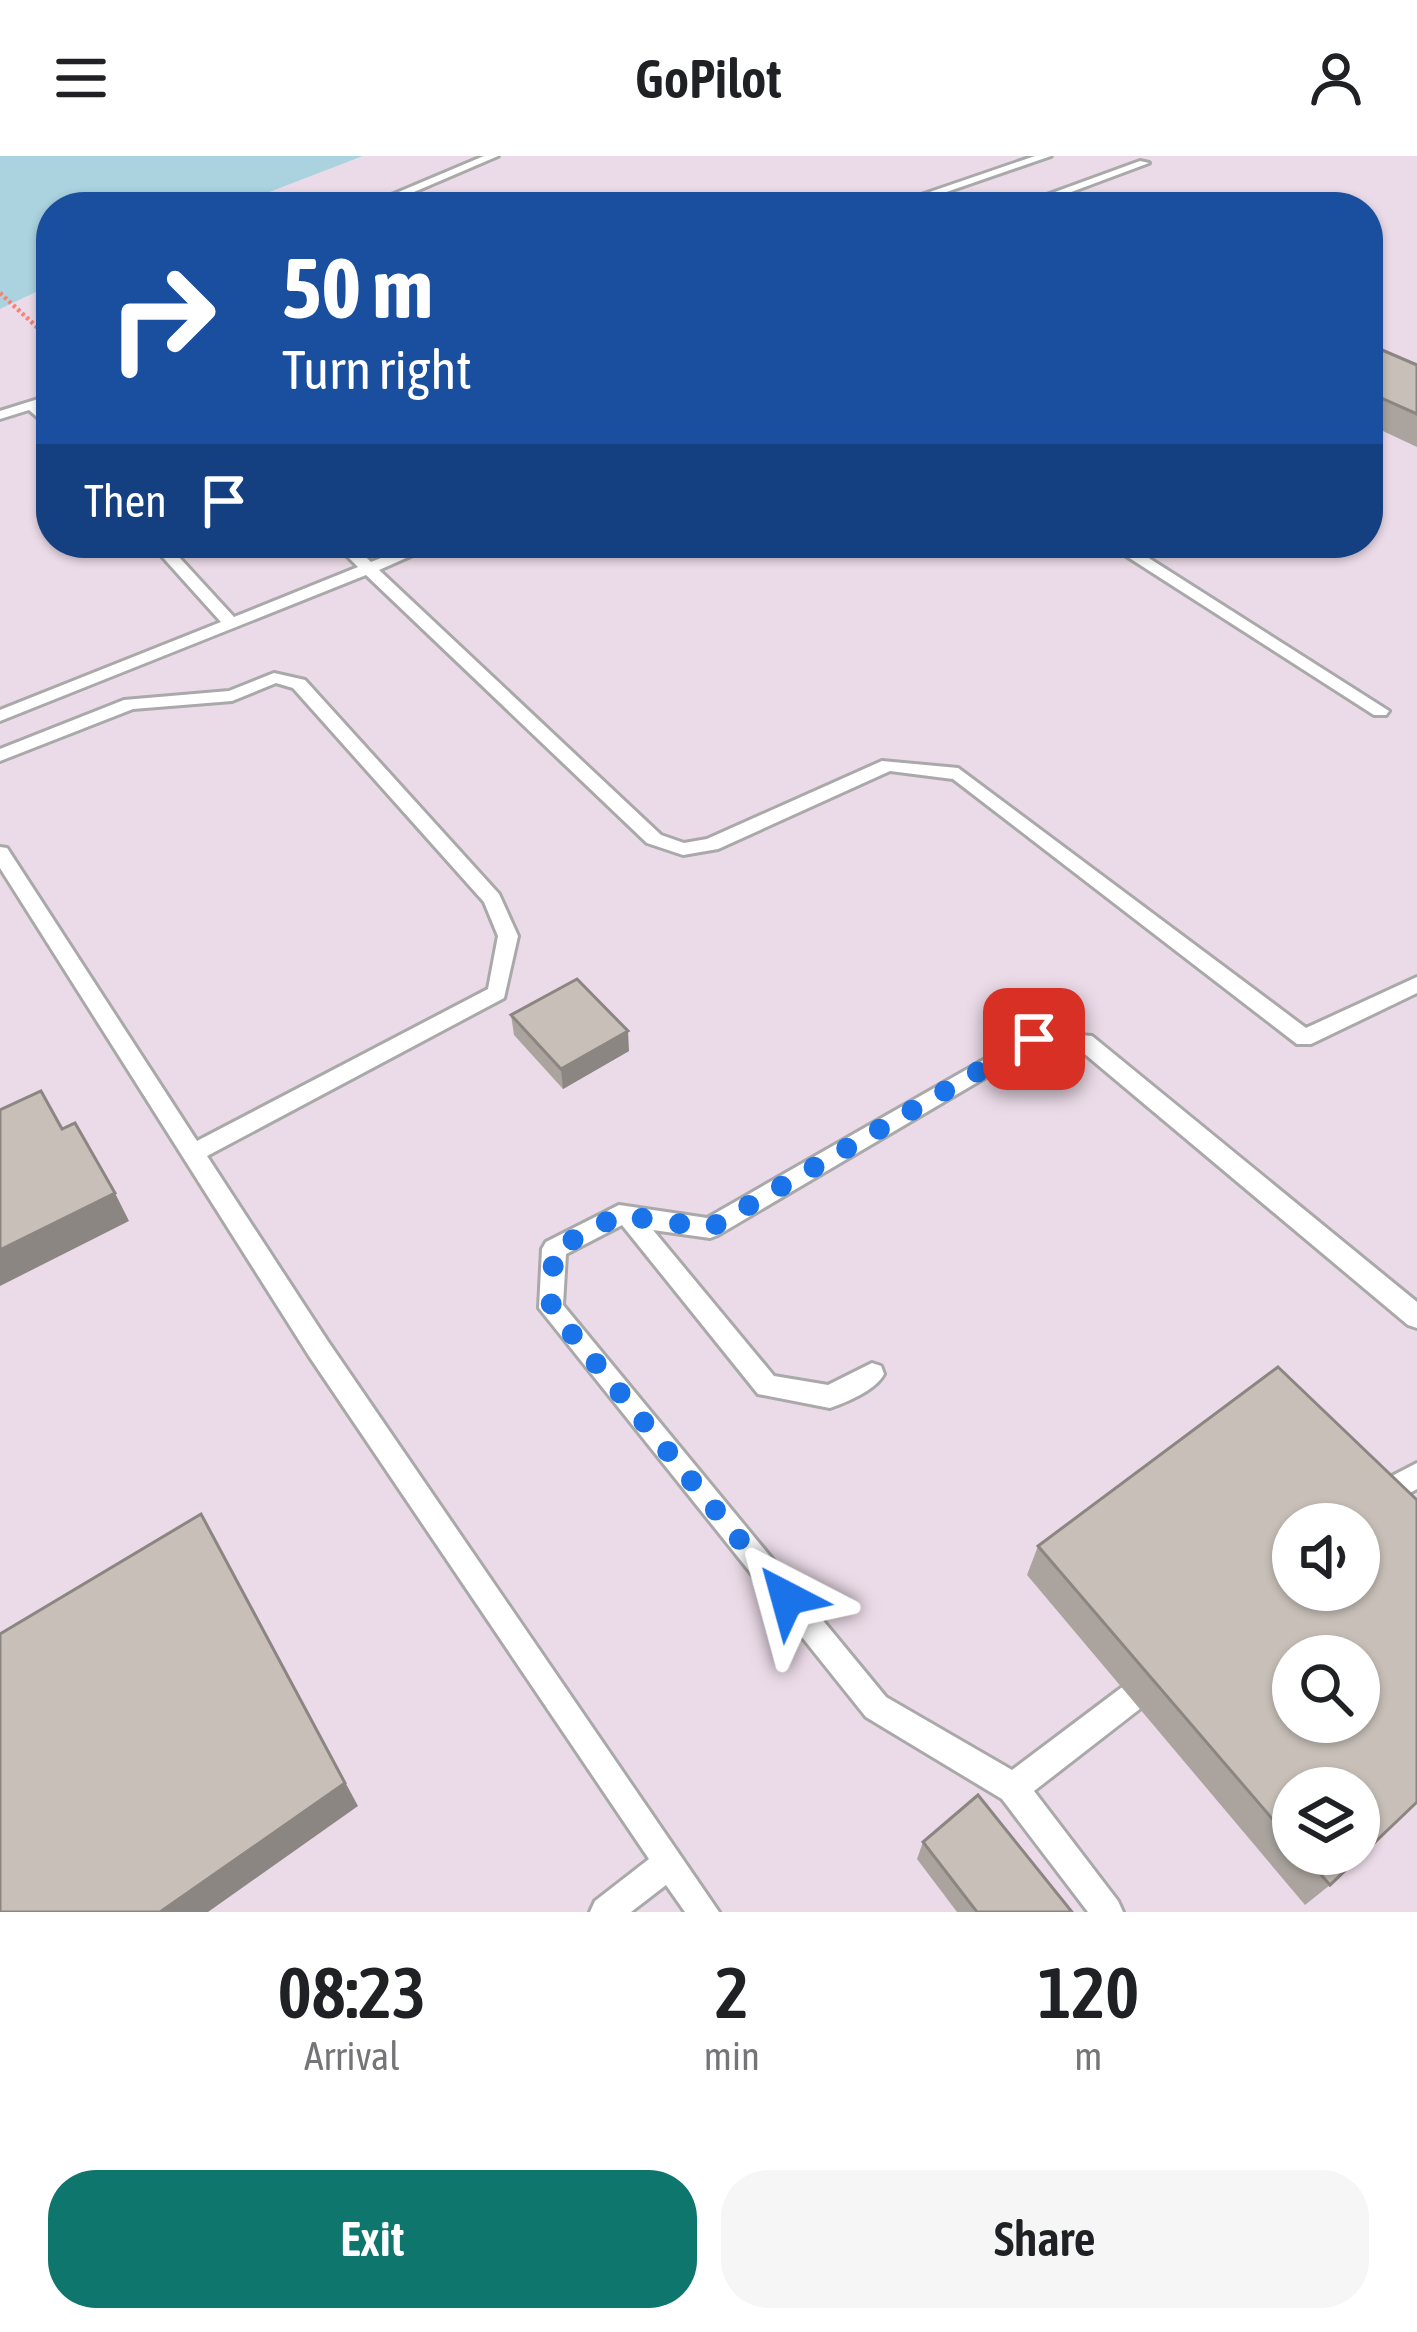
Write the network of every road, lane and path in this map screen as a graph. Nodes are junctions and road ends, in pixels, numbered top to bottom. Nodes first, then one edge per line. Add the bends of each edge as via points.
1 (493, 156) edge
2 (1046, 156) edge
3 (1144, 163) dead end
4 (405, 192) edge
5 (937, 192) edge
6 (1072, 192) edge
7 (0, 293) edge
8 (36, 326) edge
9 (36, 404) edge
10 (32, 405) junction
11 (36, 409) edge
12 (0, 415) edge
13 (172, 558) edge
14 (358, 558) edge
15 (390, 558) edge
16 (1138, 558) edge
17 (367, 566) junction
18 (230, 622) junction
19 (1380, 712) dead end
20 (0, 716) edge
21 (0, 755) edge
22 (0, 853) edge
23 (1417, 985) edge
24 (193, 1153) junction
25 (629, 1216) junction
26 (1417, 1317) edge
27 (872, 1374) dead end
28 (1417, 1475) edge
29 (1369, 1503) edge
30 (1131, 1698) edge
31 (1013, 1788) junction
32 (669, 1863) junction
33 (606, 1912) edge
34 (703, 1912) edge
35 (1107, 1912) edge

1 - 4 lane
2 - 5 lane
3 - 6 lane
7 - 8 path
9 - 10 lane
10 - 11 lane
10 - 12 lane
13 - 18 lane
14 - 17 lane
15 - 17 lane
16 - 19 lane
17 - 18 lane
17 - 23 lane via 654,838 683,850 711,845 888,765 958,774 1304,1038
18 - 20 lane
21 - 24 lane via 130,704 232,695 274,678 299,684 492,899 508,936 497,993
22 - 24 lane
24 - 32 lane
25 - 26 lane via 710,1228 1034,1039 1085,1042
25 - 27 lane via 767,1386 830,1397
25 - 31 lane via 554,1250 551,1308 876,1707
28 - 29 lane
30 - 31 lane
31 - 35 lane
32 - 33 lane
32 - 34 lane

